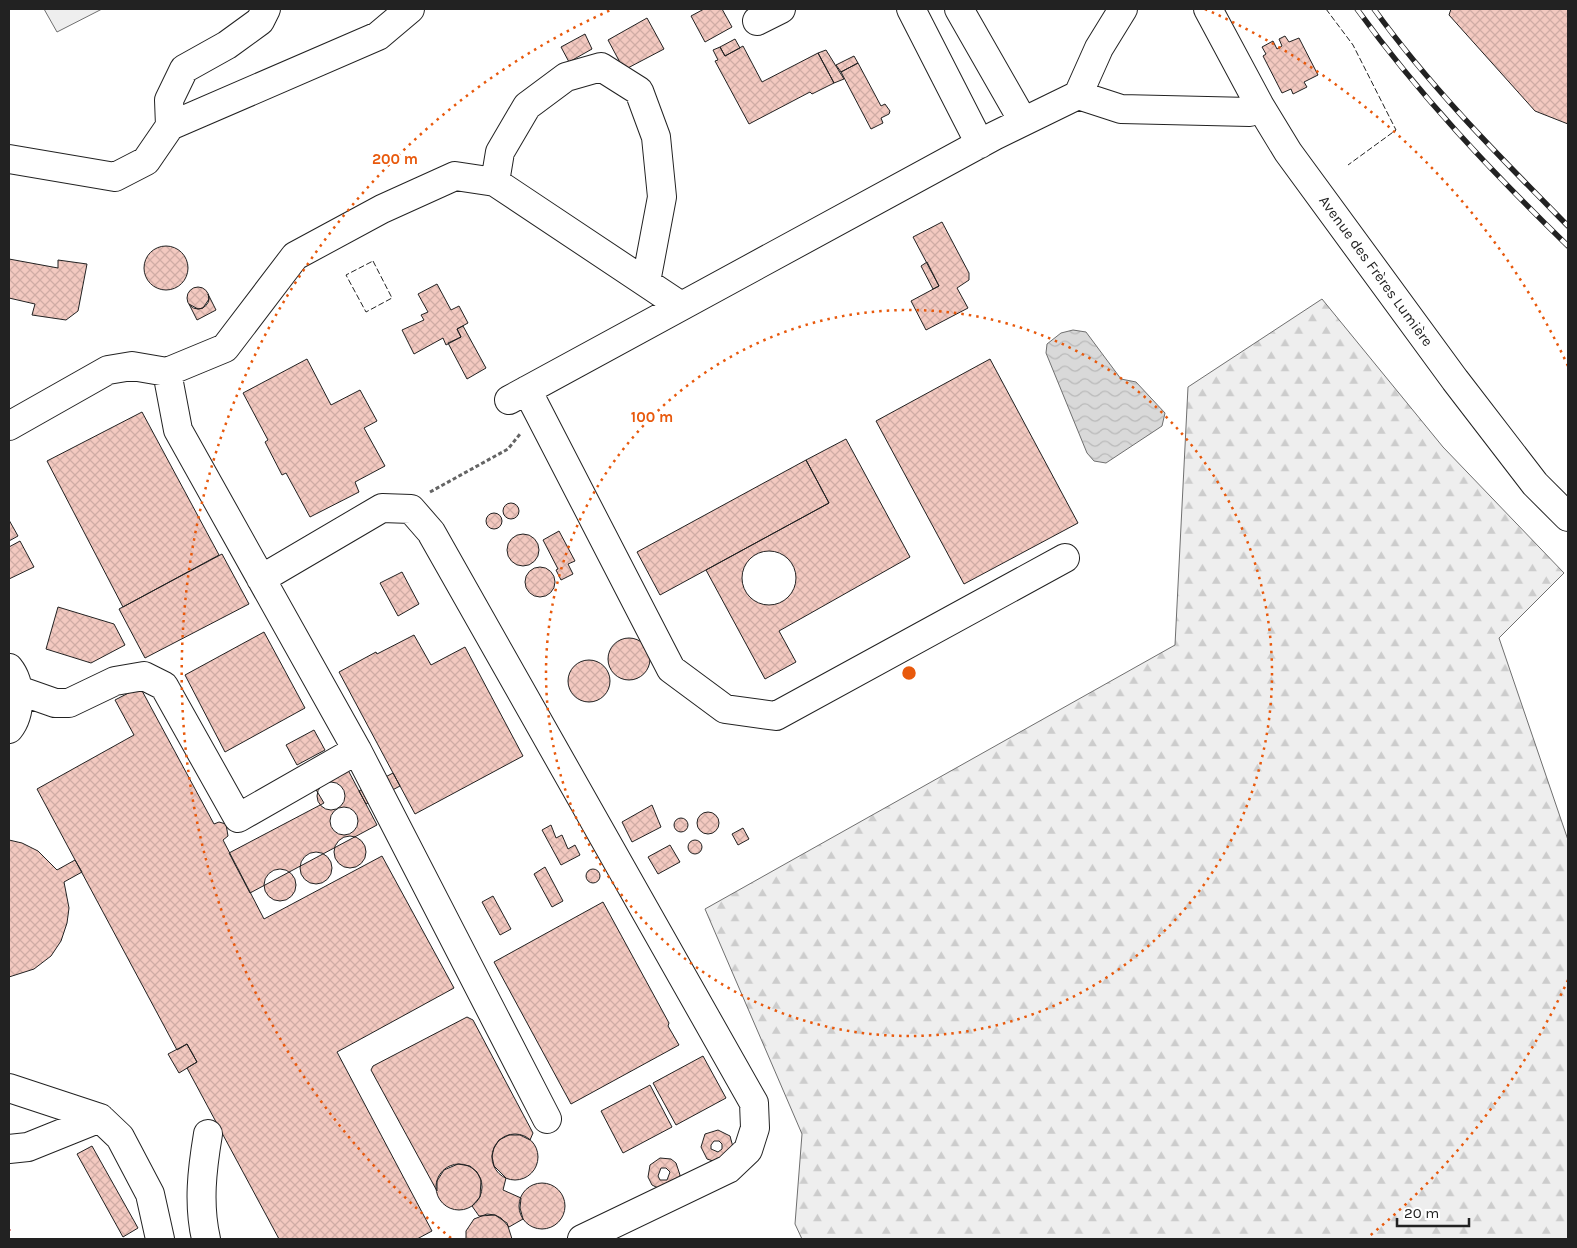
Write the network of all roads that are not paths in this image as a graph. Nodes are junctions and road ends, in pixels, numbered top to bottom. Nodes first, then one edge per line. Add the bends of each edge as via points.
1 (266, 9) edge
2 (410, 9) edge
3 (781, 9) edge
4 (911, 9) edge
5 (958, 9) edge
6 (1123, 9) edge
7 (1208, 9) edge
8 (757, 21) dead end
9 (1078, 95) junction
10 (1260, 106) junction
11 (1022, 122) junction
12 (170, 126) junction
13 (980, 144) junction
14 (9, 159) edge
15 (495, 182) junction
16 (646, 282) junction
17 (681, 306) junction
18 (167, 372) junction
19 (9, 426) edge
20 (1568, 517) edge
21 (1065, 558) dead end
22 (261, 578) junction
23 (14, 679) edge
24 (9, 730) edge
25 (357, 750) junction
26 (9, 1088) edge
27 (100, 1118) junction
28 (547, 1119) dead end
29 (208, 1134) dead end
30 (9, 1149) edge
31 (160, 1239) edge
32 (206, 1239) edge
33 (582, 1239) edge

1 - 12 street via 260,21 184,70 169,100
2 - 12 street via 378,36
3 - 8 street
4 - 13 street
5 - 11 street
6 - 9 street via 1099,48
7 - 10 street, Avenue des Frères Lumière
9 - 10 street via 1121,109 1250,112
9 - 11 street
10 - 20 street, Avenue des Frères Lumière via 1288,152 1455,380 1536,484
11 - 13 street
12 - 14 street via 146,162 115,177
13 - 17 street
15 - 16 street
15 - 16 street via 500,152 527,106 566,77 601,67 639,91 656,137 662,197
15 - 18 street via 455,176 382,209 295,256 225,348
16 - 17 street
17 - 21 street via 518,395 671,669 725,710 776,716
18 - 19 street via 132,366 108,370
18 - 22 street via 178,430
22 - 25 street
22 - 33 street via 382,508 411,509 431,532 754,1103 755,1128 748,1150 728,1169
23 - 24 street via 16,720
23 - 25 street via 56,703 69,703 115,681 144,676 164,686 238,818
25 - 28 street
26 - 27 street
27 - 30 street via 28,1147
27 - 31 street via 120,1136 150,1194
29 - 32 street via 202,1175 202,1221

